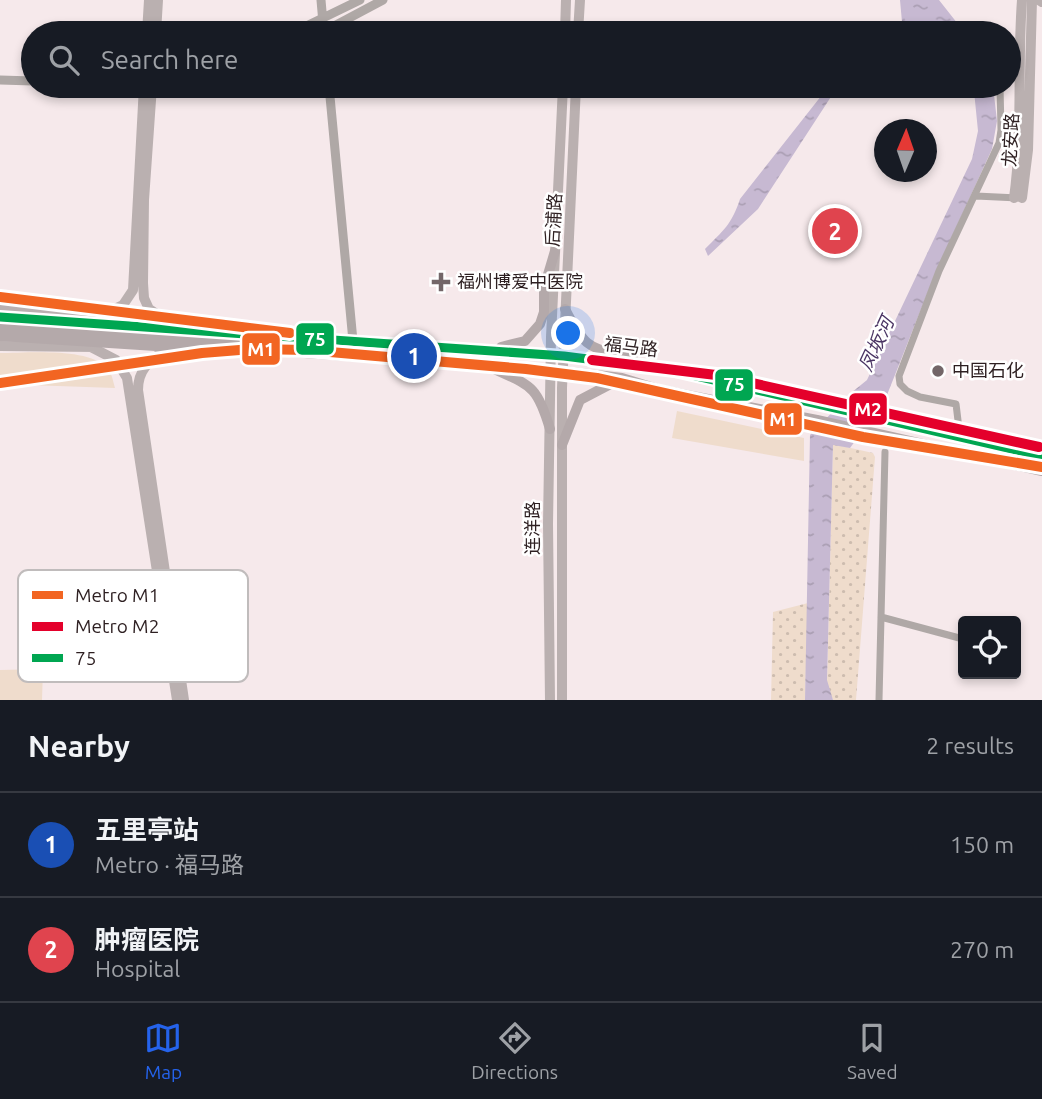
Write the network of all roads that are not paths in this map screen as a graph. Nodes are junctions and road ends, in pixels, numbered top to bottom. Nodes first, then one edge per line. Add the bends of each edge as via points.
1 (149, 0) edge
2 (158, 0) edge
3 (321, 0) edge
4 (360, 0) edge
5 (383, 0) edge
6 (566, 0) edge
7 (580, 0) edge
8 (1032, 1) edge
9 (1042, 9) edge
10 (323, 19) junction
11 (148, 21) edge
12 (157, 21) edge
13 (319, 21) edge
14 (345, 21) edge
15 (565, 21) edge
16 (579, 21) edge
17 (0, 80) edge
18 (21, 81) edge
19 (1021, 97) edge
20 (151, 98) edge
21 (151, 98) edge
22 (330, 98) edge
23 (562, 98) edge
24 (575, 98) edge
25 (1000, 98) edge
26 (1021, 98) edge
27 (976, 196) junction
28 (1018, 198) joint
29 (555, 251) junction
30 (0, 308) edge
31 (565, 309) junction
32 (98, 316) junction
33 (0, 317) edge
34 (175, 321) junction
35 (0, 327) edge
36 (248, 334) joint
37 (0, 336) edge
38 (290, 336) junction
39 (353, 341) junction
40 (0, 346) edge
41 (91, 347) junction
42 (471, 349) junction
43 (164, 351) junction
44 (290, 352) junction
45 (551, 355) junction
46 (564, 356) junction
47 (486, 365) junction
48 (666, 369) junction
49 (551, 370) junction
50 (563, 371) junction
51 (622, 378) junction
52 (550, 429) junction
53 (960, 437) junction
54 (562, 444) junction
55 (885, 452) dead end
56 (1042, 456) edge
57 (1042, 471) edge
58 (157, 570) edge
59 (165, 570) edge
60 (881, 617) junction
61 (958, 638) edge
62 (174, 682) edge
63 (181, 682) edge
64 (177, 700) edge
65 (184, 700) edge
66 (550, 700) edge
67 (562, 700) edge
68 (879, 700) edge

1 - 11 main road
2 - 12 main road
3 - 10 street
4 - 10 street
5 - 14 street
6 - 15 main road
7 - 16 main road
8 - 9 main road
8 - 19 main road, 龙安路
10 - 13 street
17 - 18 street
20 - 32 main road via 133,290 123,305
21 - 34 main road via 143,292 154,314
22 - 39 street
23 - 29 main road, 后浦路
24 - 31 main road, 后浦路
25 - 27 street via 999,143
26 - 28 main road, 龙安路
27 - 28 street
27 - 53 street via 939,271 899,376 900,384 912,394 956,404
29 - 42 main road via 544,288 543,317 533,335 516,345
29 - 45 main road, 后浦路
30 - 32 main road
31 - 46 main road, 后浦路
31 - 48 main road via 589,346
32 - 34 main road
33 - 36 highway
34 - 38 main road
35 - 38 main road, 福马路 via 248,342
36 - 38 main road, 福马路
37 - 44 main road, 福马路
38 - 39 main road, 福马路
39 - 42 main road, 福马路
40 - 41 main road
41 - 43 main road
41 - 58 main road via 116,360 127,378
42 - 45 main road, 福马路
43 - 44 main road via 242,356
43 - 59 main road via 145,366 138,390
44 - 47 main road, 福马路
45 - 46 main road, 福马路
45 - 49 main road, 连洋路
46 - 48 main road, 福马路
46 - 50 main road, 连洋路
47 - 49 main road, 福马路
47 - 52 main road via 528,385 541,401
48 - 53 main road, 福马路
49 - 50 main road, 福马路
49 - 52 main road, 连洋路
50 - 51 main road, 福马路
50 - 54 main road, 连洋路
51 - 54 main road via 580,400
51 - 57 main road, 福马路
52 - 66 main road, 连洋路
53 - 56 main road, 福马路
54 - 67 main road, 连洋路
55 - 60 street
60 - 61 street
60 - 68 street
62 - 64 main road
63 - 65 main road

